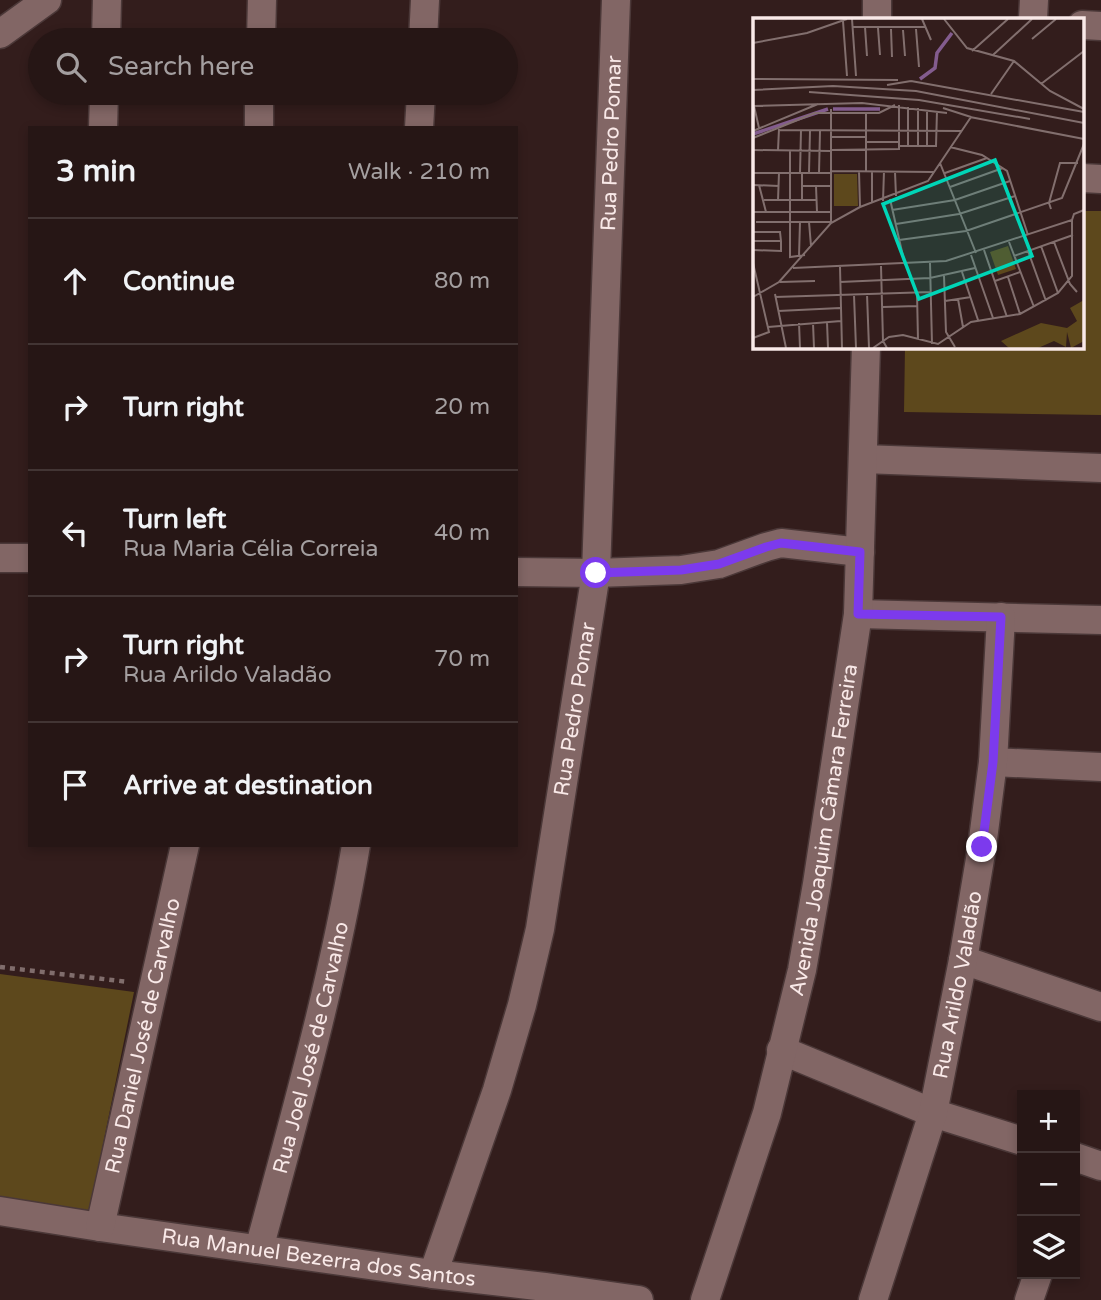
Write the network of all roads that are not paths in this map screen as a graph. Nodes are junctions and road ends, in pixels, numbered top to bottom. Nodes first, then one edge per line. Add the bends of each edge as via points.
1 (47, 0) edge
2 (107, 0) edge
3 (262, 0) edge
4 (425, 0) edge
5 (615, 0) edge
6 (877, 0) edge
7 (1034, 0) edge
8 (877, 18) edge
9 (1033, 18) edge
10 (106, 28) edge
11 (261, 28) edge
12 (424, 28) edge
13 (0, 34) edge
14 (104, 105) edge
15 (260, 105) edge
16 (420, 105) edge
17 (103, 126) edge
18 (259, 126) edge
19 (419, 126) edge
20 (866, 348) edge
21 (863, 458) junction
22 (1101, 468) edge
23 (860, 552) junction
24 (0, 558) edge
25 (28, 558) edge
26 (518, 572) edge
27 (596, 573) junction
28 (858, 614) junction
29 (1001, 617) junction
30 (1101, 620) edge
31 (993, 762) junction
32 (1101, 767) edge
33 (185, 847) edge
34 (356, 847) edge
35 (962, 960) junction
36 (1101, 1007) edge
37 (781, 1050) junction
38 (933, 1113) junction
39 (1017, 1138) edge
40 (0, 1211) edge
41 (100, 1227) junction
42 (260, 1249) junction
43 (432, 1274) junction
44 (639, 1300) edge
45 (705, 1300) edge
46 (873, 1300) edge

1 - 13 street
2 - 10 street
3 - 11 street
4 - 12 street
5 - 27 street, Rua Pedro Pomar
6 - 8 street
7 - 9 street
14 - 17 street
15 - 18 street
16 - 19 street
20 - 21 street, Avenida Joaquim Câmara Ferreira
21 - 22 street
21 - 23 street, Avenida Joaquim Câmara Ferreira
23 - 27 street via 781,543 719,564
23 - 28 street, Avenida Joaquim Câmara Ferreira
24 - 25 street
26 - 27 street
27 - 43 street, Rua Pedro Pomar via 531,967 497,1090
28 - 29 street
28 - 37 street, Avenida Joaquim Câmara Ferreira via 804,958
29 - 30 street
29 - 31 street, Rua Arildo Valadão
31 - 32 street
31 - 35 street, Rua Arildo Valadão
33 - 41 street, Rua Daniel José de Carvalho
34 - 42 street, Rua Joel José de Carvalho via 320,1023
35 - 36 street
35 - 38 street, Rua Arildo Valadão
37 - 38 street
37 - 45 street, Avenida Joaquim Câmara Ferreira via 766,1113
38 - 39 street
38 - 46 street, Rua Arildo Valadão
40 - 41 street, Rua Manuel Bezerra dos Santos
41 - 42 street, Rua Manuel Bezerra dos Santos
42 - 43 street, Rua Manuel Bezerra dos Santos
43 - 44 street, Rua Manuel Bezerra dos Santos

